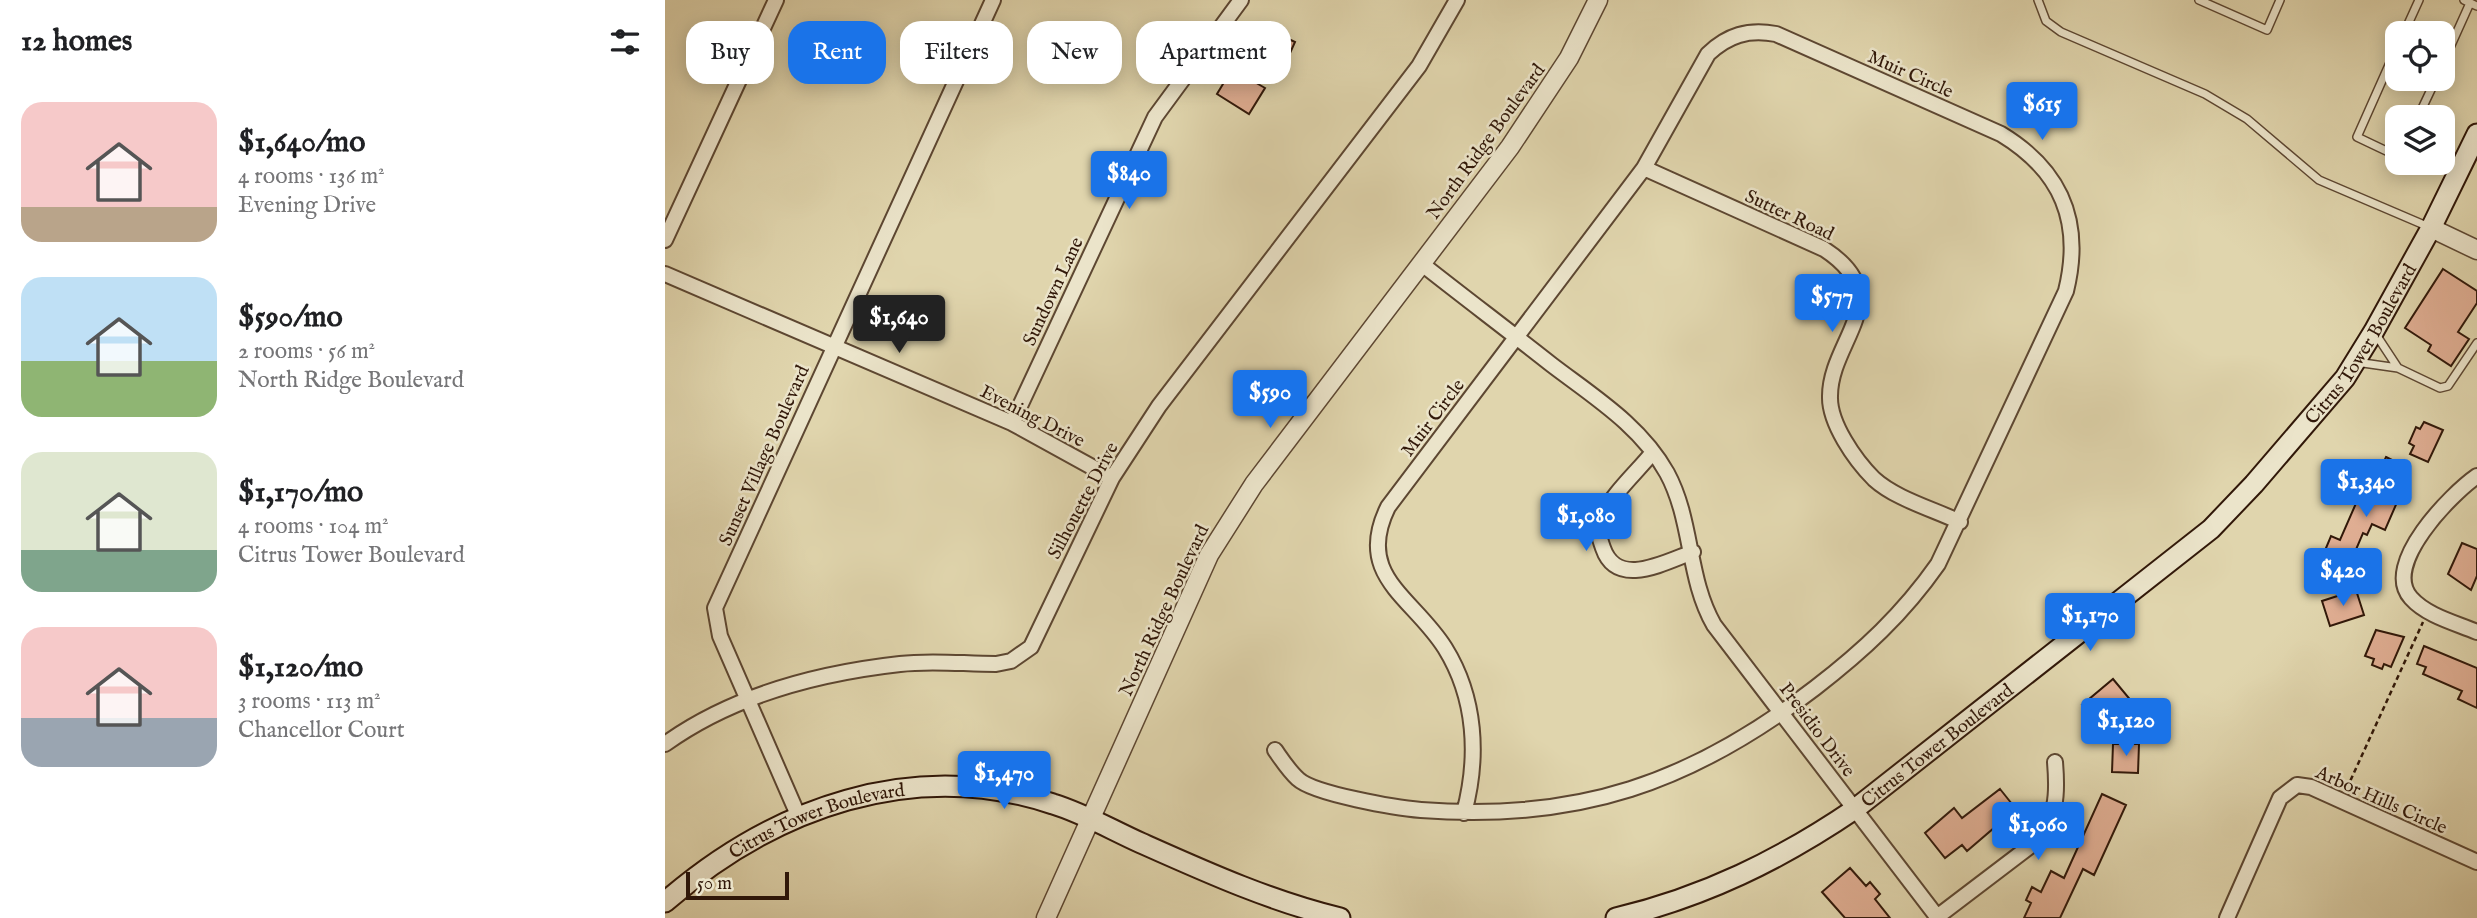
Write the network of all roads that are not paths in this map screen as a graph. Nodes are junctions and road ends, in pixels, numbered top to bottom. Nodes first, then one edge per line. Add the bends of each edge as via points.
1 (776, 0) edge
2 (992, 0) edge
3 (1241, 0) edge
4 (1457, 0) edge
5 (1598, 0) edge
6 (2038, 0) edge
7 (2199, 0) edge
8 (2280, 0) edge
9 (2419, 0) edge
10 (2470, 3) edge
11 (2409, 21) edge
12 (2455, 36) edge
13 (2385, 74) edge
14 (2477, 134) edge
15 (2385, 151) edge
16 (1644, 168) junction
17 (2431, 228) junction
18 (665, 240) edge
19 (2477, 250) edge
20 (1422, 264) junction
21 (665, 274) edge
22 (2374, 331) junction
23 (1517, 338) junction
24 (2477, 342) edge
25 (833, 345) junction
26 (2355, 362) junction
27 (2398, 368) junction
28 (1012, 424) junction
29 (1653, 452) junction
30 (2477, 476) edge
31 (1112, 478) junction
32 (1960, 522) junction
33 (1693, 552) junction
34 (2477, 632) edge
35 (747, 700) junction
36 (1781, 714) junction
37 (665, 744) edge
38 (1275, 750) dead end
39 (2055, 762) dead end
40 (1855, 810) junction
41 (1464, 813) junction
42 (798, 815) junction
43 (1090, 820) junction
44 (2477, 862) edge
45 (665, 902) edge
46 (1046, 918) edge
47 (1340, 918) edge
48 (1616, 918) edge
49 (1937, 918) edge
50 (2227, 918) edge

1 - 18 street
2 - 25 street, Sunset Village Boulevard
3 - 28 street, Sundown Lane via 1155,117
4 - 31 street, Silhouette Drive via 1419,66 1159,406
5 - 20 street, North Ridge Boulevard via 1550,91
6 - 17 lane via 2046,21 2061,32 2205,94 2247,119 2319,180
7 - 8 lane via 2267,30
9 - 11 lane
10 - 12 lane
13 - 15 lane via 2357,138
14 - 17 main road, Citrus Tower Boulevard
16 - 23 street, Muir Circle
16 - 32 street, Sutter Road via 1823,249 1846,267 1859,308 1831,381 1836,424 1874,478
16 - 32 street, Muir Circle via 1708,54 1732,36 1761,31 2001,134 2037,160 2059,190 2066,209 2073,250 2071,270 2066,291
17 - 19 street
17 - 22 main road, Citrus Tower Boulevard
20 - 23 street, Presidio Drive
20 - 43 street, North Ridge Boulevard via 1227,524
21 - 25 street, Evening Drive
22 - 26 main road, Citrus Tower Boulevard
22 - 27 lane
23 - 29 street, Presidio Drive via 1623,419
23 - 41 street, Muir Circle via 1388,507 1377,538 1387,580 1432,629 1465,694 1473,769
24 - 27 lane via 2448,386 2440,388
25 - 28 street, Evening Drive
25 - 35 street, Sunset Village Boulevard via 715,608 720,636
26 - 27 lane
26 - 40 main road, Citrus Tower Boulevard via 2292,443 2211,529
28 - 31 street, Evening Drive
29 - 33 street, Presidio Drive via 1678,495
29 - 33 street via 1602,514 1599,535 1606,555 1612,563 1631,571
30 - 34 street via 2432,517 2405,571 2406,592 2428,611
31 - 35 street, Silhouette Drive via 1038,635 1021,655 996,664 902,663 833,674
32 - 36 street, Muir Circle via 1931,575 1892,624
33 - 36 street, Presidio Drive via 1705,610
35 - 37 street, Silhouette Drive
35 - 42 street, Sunset Village Boulevard
36 - 40 street, Presidio Drive
36 - 41 street, Muir Circle via 1707,759 1624,792 1546,809
38 - 41 street, Muir Circle via 1300,781 1333,793 1400,807
39 - 49 street via 2058,800 2043,832
40 - 48 main road, Citrus Tower Boulevard via 1811,839 1725,883
40 - 49 street, Presidio Drive
42 - 43 main road, Citrus Tower Boulevard via 879,791 951,786 1019,794
42 - 45 main road, Citrus Tower Boulevard via 732,852
43 - 46 street, North Ridge Boulevard
43 - 47 main road, Citrus Tower Boulevard via 1254,891
44 - 50 street, Arbor Hills Circle via 2305,785 2286,790

